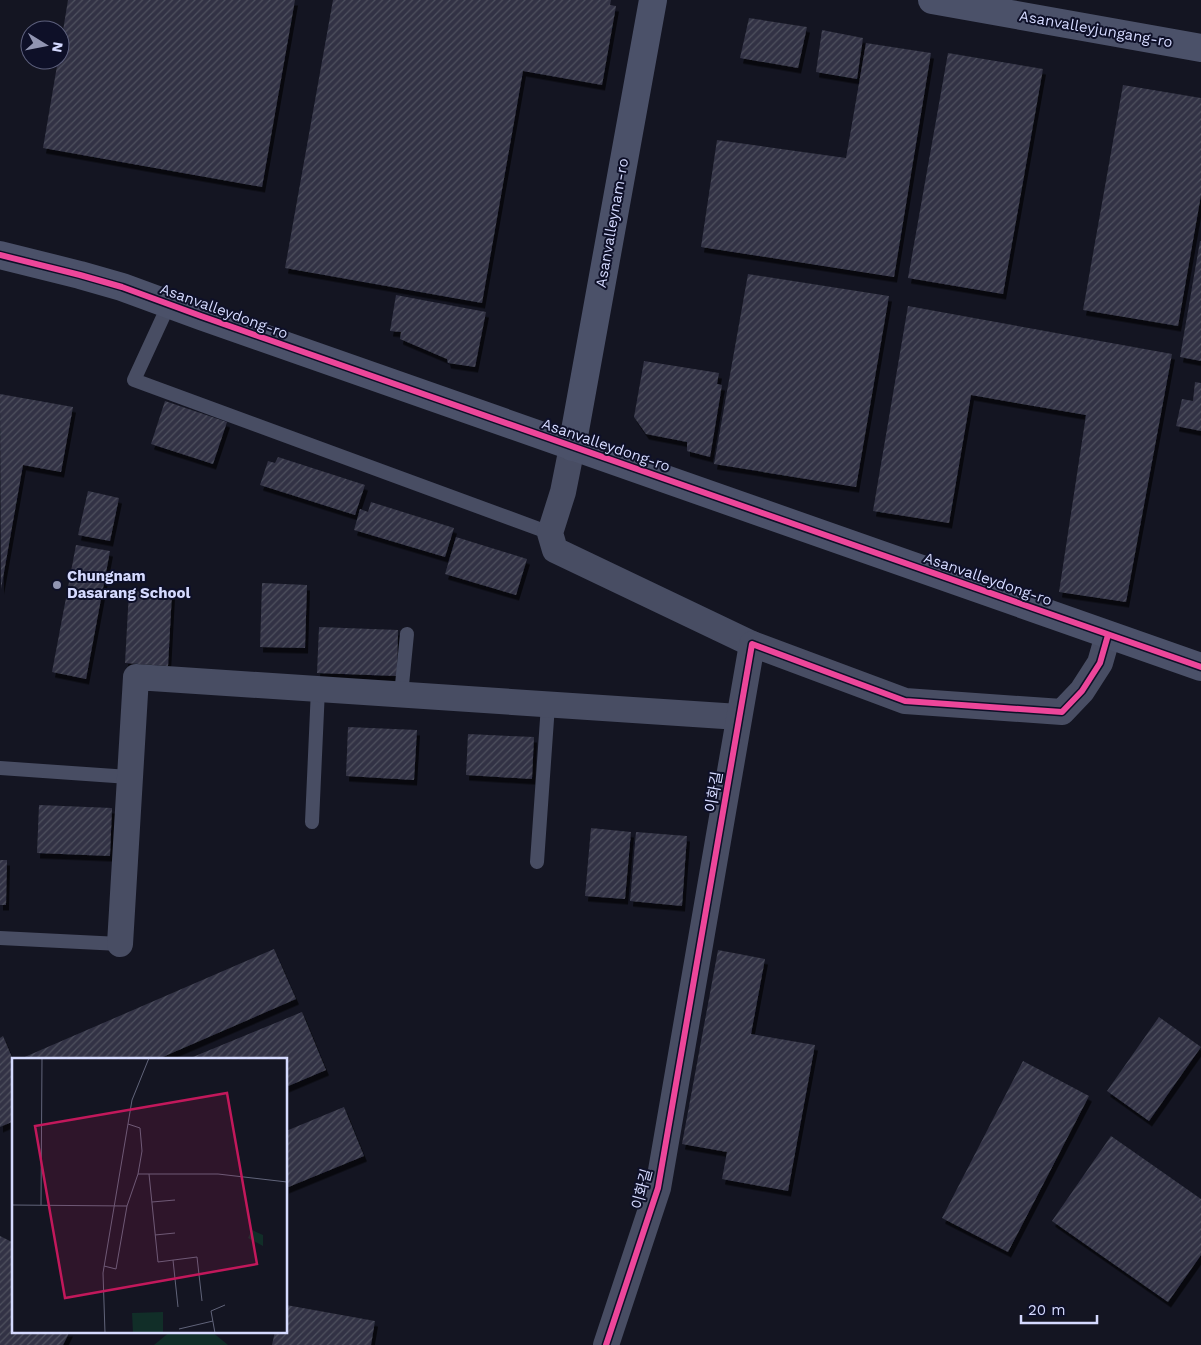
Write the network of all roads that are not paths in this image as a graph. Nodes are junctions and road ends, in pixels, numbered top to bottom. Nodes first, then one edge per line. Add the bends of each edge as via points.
1 (653, 0) edge
2 (932, 0) edge
3 (1201, 48) edge
4 (0, 255) edge
5 (169, 304) junction
6 (572, 447) junction
7 (550, 533) junction
8 (407, 634) dead end
9 (1108, 634) junction
10 (752, 644) junction
11 (1201, 667) edge
12 (318, 689) junction
13 (401, 695) junction
14 (548, 704) junction
15 (739, 717) junction
16 (0, 768) edge
17 (129, 777) junction
18 (312, 822) dead end
19 (537, 862) dead end
20 (0, 938) edge
21 (120, 944) joint
22 (606, 1345) edge

1 - 6 street, Asanvalleynam-ro
2 - 3 street, Asanvalleyjungang-ro
4 - 5 street, Asanvalleydong-ro via 122,287
5 - 6 street, Asanvalleydong-ro
5 - 7 lane via 134,380
6 - 7 street
6 - 9 street, Asanvalleydong-ro
7 - 10 street via 555,550
8 - 13 lane
9 - 10 street via 1100,663 1082,691 1062,712 905,701
9 - 11 street, Asanvalleydong-ro
10 - 15 street, 이화길
12 - 13 street
12 - 17 street via 136,677
12 - 18 lane
13 - 14 street
14 - 15 street
14 - 19 lane
15 - 22 street, 이화길 via 658,1188
16 - 17 lane
17 - 21 street
20 - 21 lane

